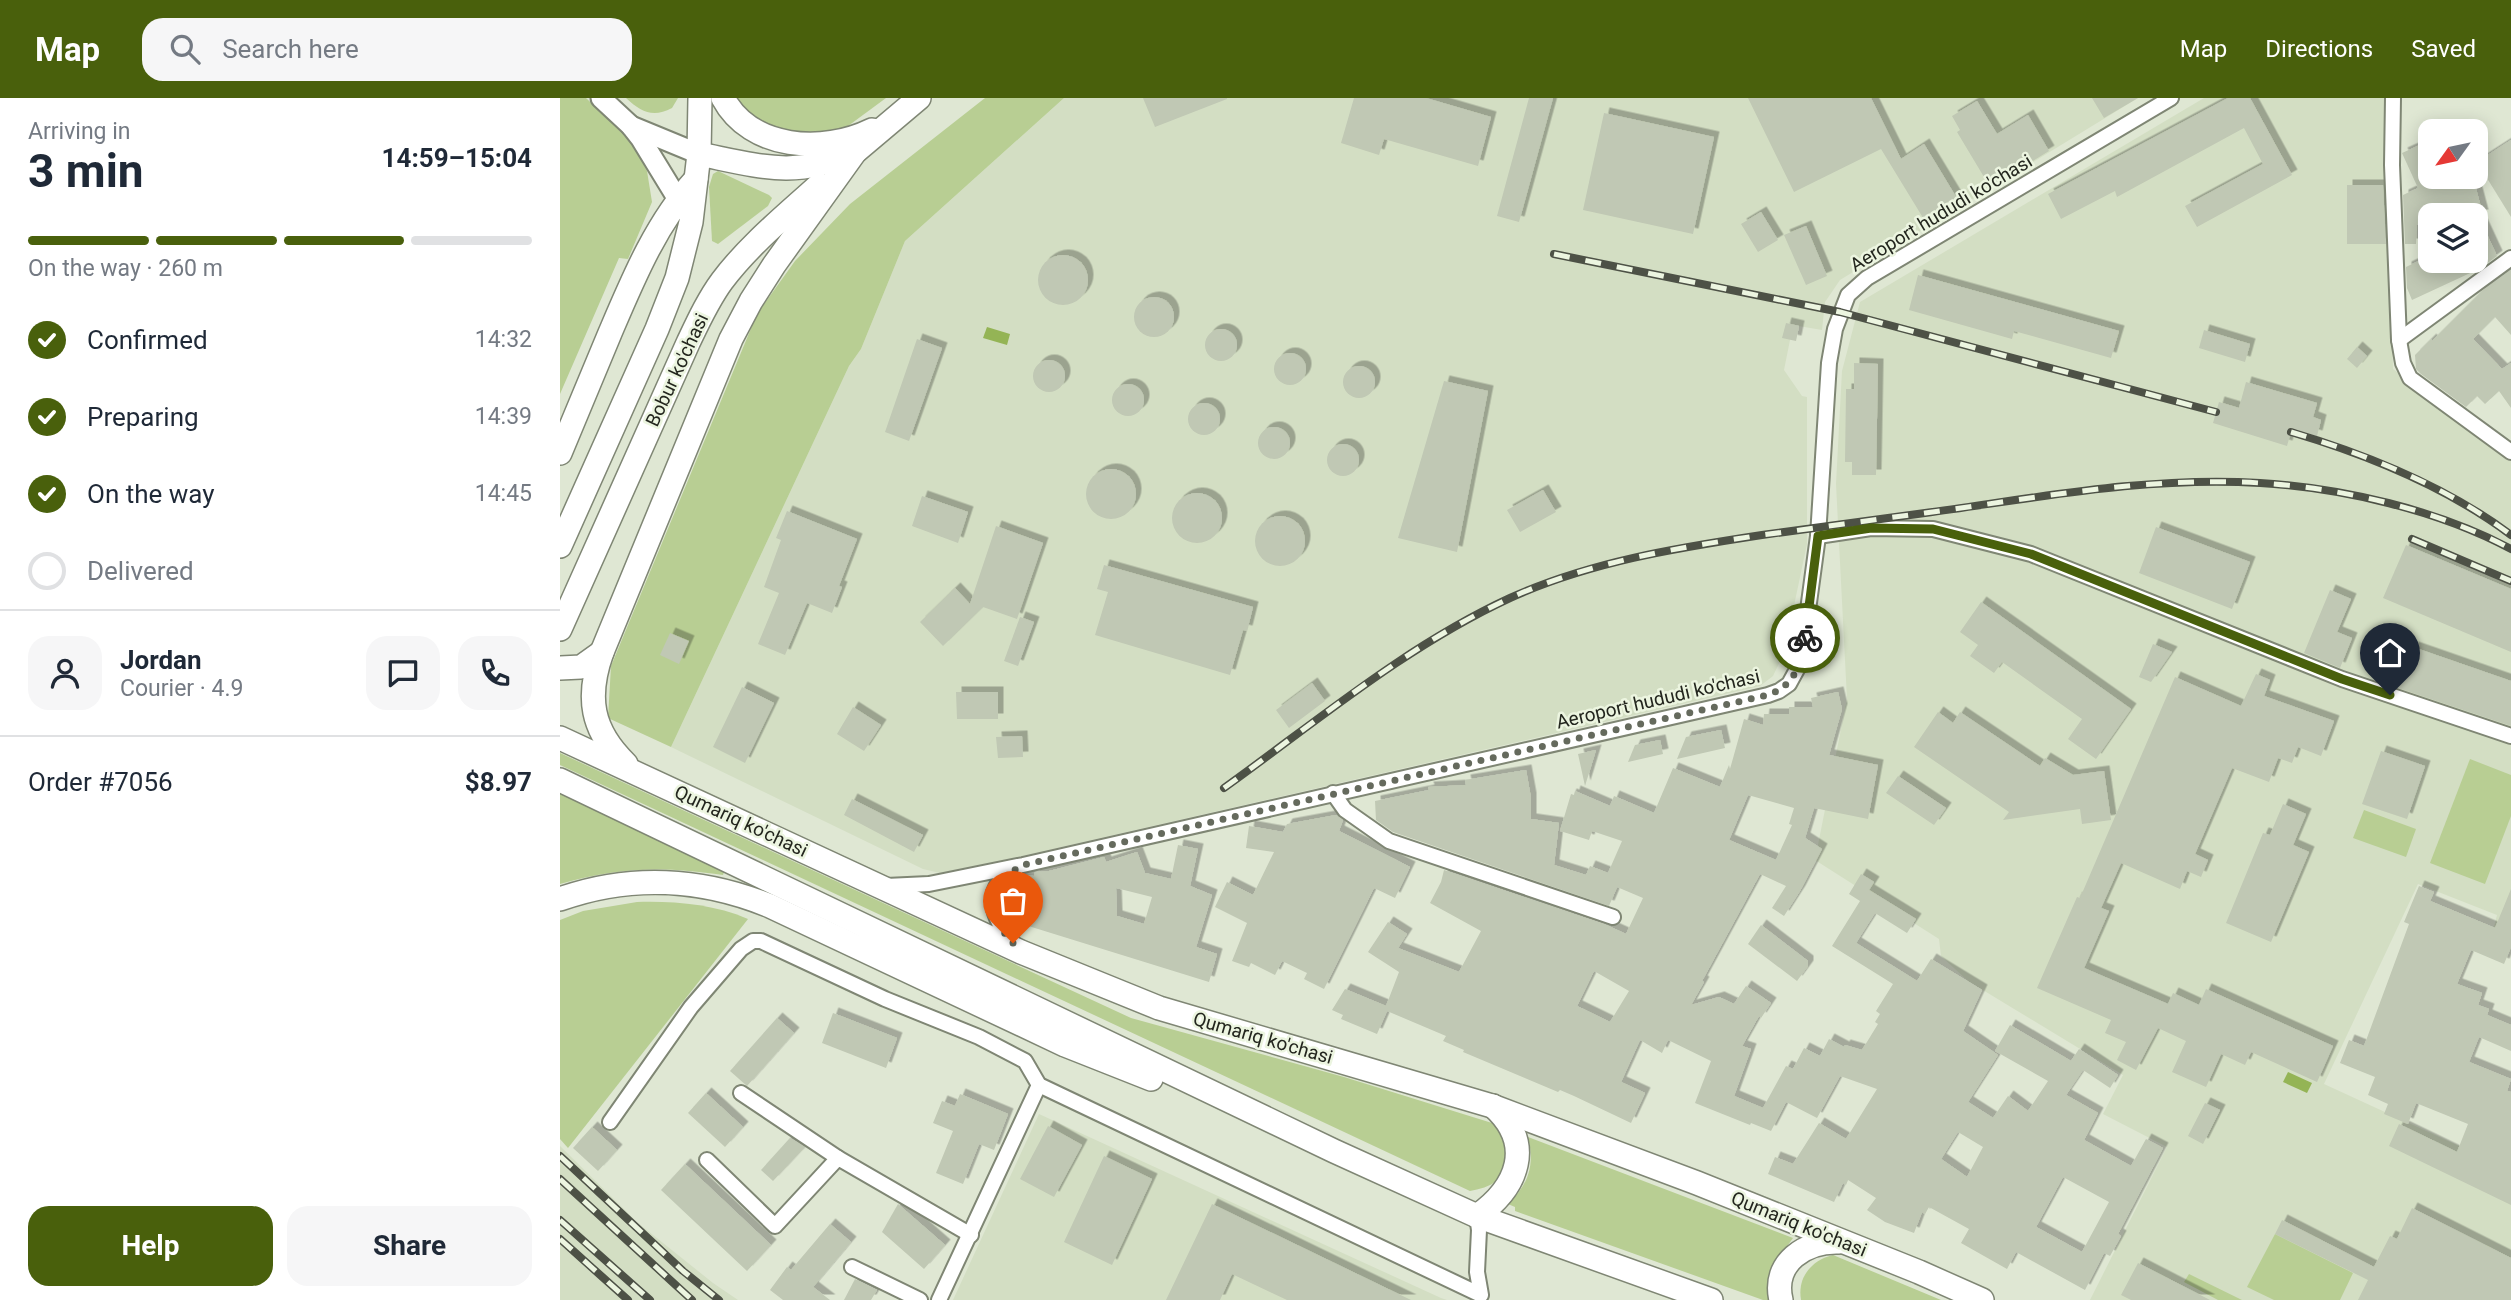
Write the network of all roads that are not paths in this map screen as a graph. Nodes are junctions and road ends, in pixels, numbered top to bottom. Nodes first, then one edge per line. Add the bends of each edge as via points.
1 (601, 98) edge
2 (700, 98) edge
3 (723, 98) edge
4 (919, 98) edge
5 (2171, 98) edge
6 (2393, 98) edge
7 (889, 122) junction
8 (630, 125) junction
9 (855, 152) junction
10 (699, 154) junction
11 (696, 179) junction
12 (678, 199) junction
13 (691, 222) junction
14 (2511, 258) edge
15 (2399, 340) junction
16 (2511, 452) edge
17 (560, 453) edge
18 (1818, 536) junction
19 (560, 546) edge
20 (560, 629) edge
21 (602, 652) junction
22 (560, 668) edge
23 (2511, 736) edge
24 (560, 738) edge
25 (641, 775) junction
26 (560, 780) edge
27 (1333, 793) junction
28 (1023, 865) junction
29 (881, 886) junction
30 (560, 899) edge
31 (1613, 917) dead end
32 (1021, 952) junction
33 (1039, 1085) junction
34 (741, 1093) dead end
35 (1492, 1106) junction
36 (610, 1122) dead end
37 (1334, 1151) junction
38 (838, 1158) junction
39 (707, 1160) dead end
40 (1477, 1216) junction
41 (971, 1235) junction
42 (1846, 1242) junction
43 (852, 1267) dead end
44 (1477, 1272) junction
45 (1446, 1278) junction
46 (1481, 1297) edge
47 (920, 1300) edge
48 (939, 1300) edge
49 (1711, 1300) edge
50 (1781, 1300) edge
51 (1982, 1300) edge

1 - 8 main road
2 - 10 main road, Bobur ko'chasi
3 - 7 main road via 748,128 788,142 850,139
4 - 7 main road
5 - 18 street, Aeroport hududi ko'chasi via 1867,278 1848,295 1836,323 1829,363
6 - 15 street
7 - 9 main road
8 - 10 main road
8 - 12 main road
9 - 10 main road via 787,169
9 - 20 main road, Bobur ko'chasi via 762,238 723,281 698,320
9 - 21 main road via 774,265 731,339
10 - 11 main road, Bobur ko'chasi
11 - 12 main road
11 - 13 main road, Bobur ko'chasi
12 - 13 main road
12 - 17 main road via 629,287
13 - 19 main road, Bobur ko'chasi via 667,303
14 - 15 street
15 - 16 street via 2410,378
18 - 23 street via 1871,528 1933,529 2031,554 2342,679
18 - 27 street, Aeroport hududi ko'chasi via 1801,662 1791,681 1779,691
21 - 22 main road via 581,667
21 - 25 main road via 594,677 597,722 613,752
24 - 25 main road, Qumariq ko'chasi
25 - 29 main road, Qumariq ko'chasi
26 - 37 main road, Qumariq ko'chasi
27 - 28 street, Aeroport hududi ko'chasi
27 - 31 street via 1345,810 1389,841
28 - 29 street, Aeroport hududi ko'chasi via 929,884
28 - 32 street, Aeroport hududi ko'chasi via 1001,880 993,900 997,920
29 - 32 main road, Qumariq ko'chasi
30 - 37 main road via 650,882 706,886 739,894 1065,1045
32 - 35 main road, Qumariq ko'chasi via 1159,1008
33 - 36 street via 1025,1061 979,1037 753,941 741,948 691,1007
33 - 41 street
33 - 45 street
34 - 38 street
35 - 40 main road via 1514,1133 1518,1155 1509,1183
35 - 42 main road, Qumariq ko'chasi
37 - 40 main road, Qumariq ko'chasi
38 - 39 street via 775,1226
38 - 41 street
40 - 44 street
40 - 49 main road, Qumariq ko'chasi
41 - 48 street
42 - 50 main road via 1814,1244 1792,1257 1783,1273
42 - 51 main road, Qumariq ko'chasi
43 - 47 street
44 - 45 street
44 - 46 street
45 - 46 street

